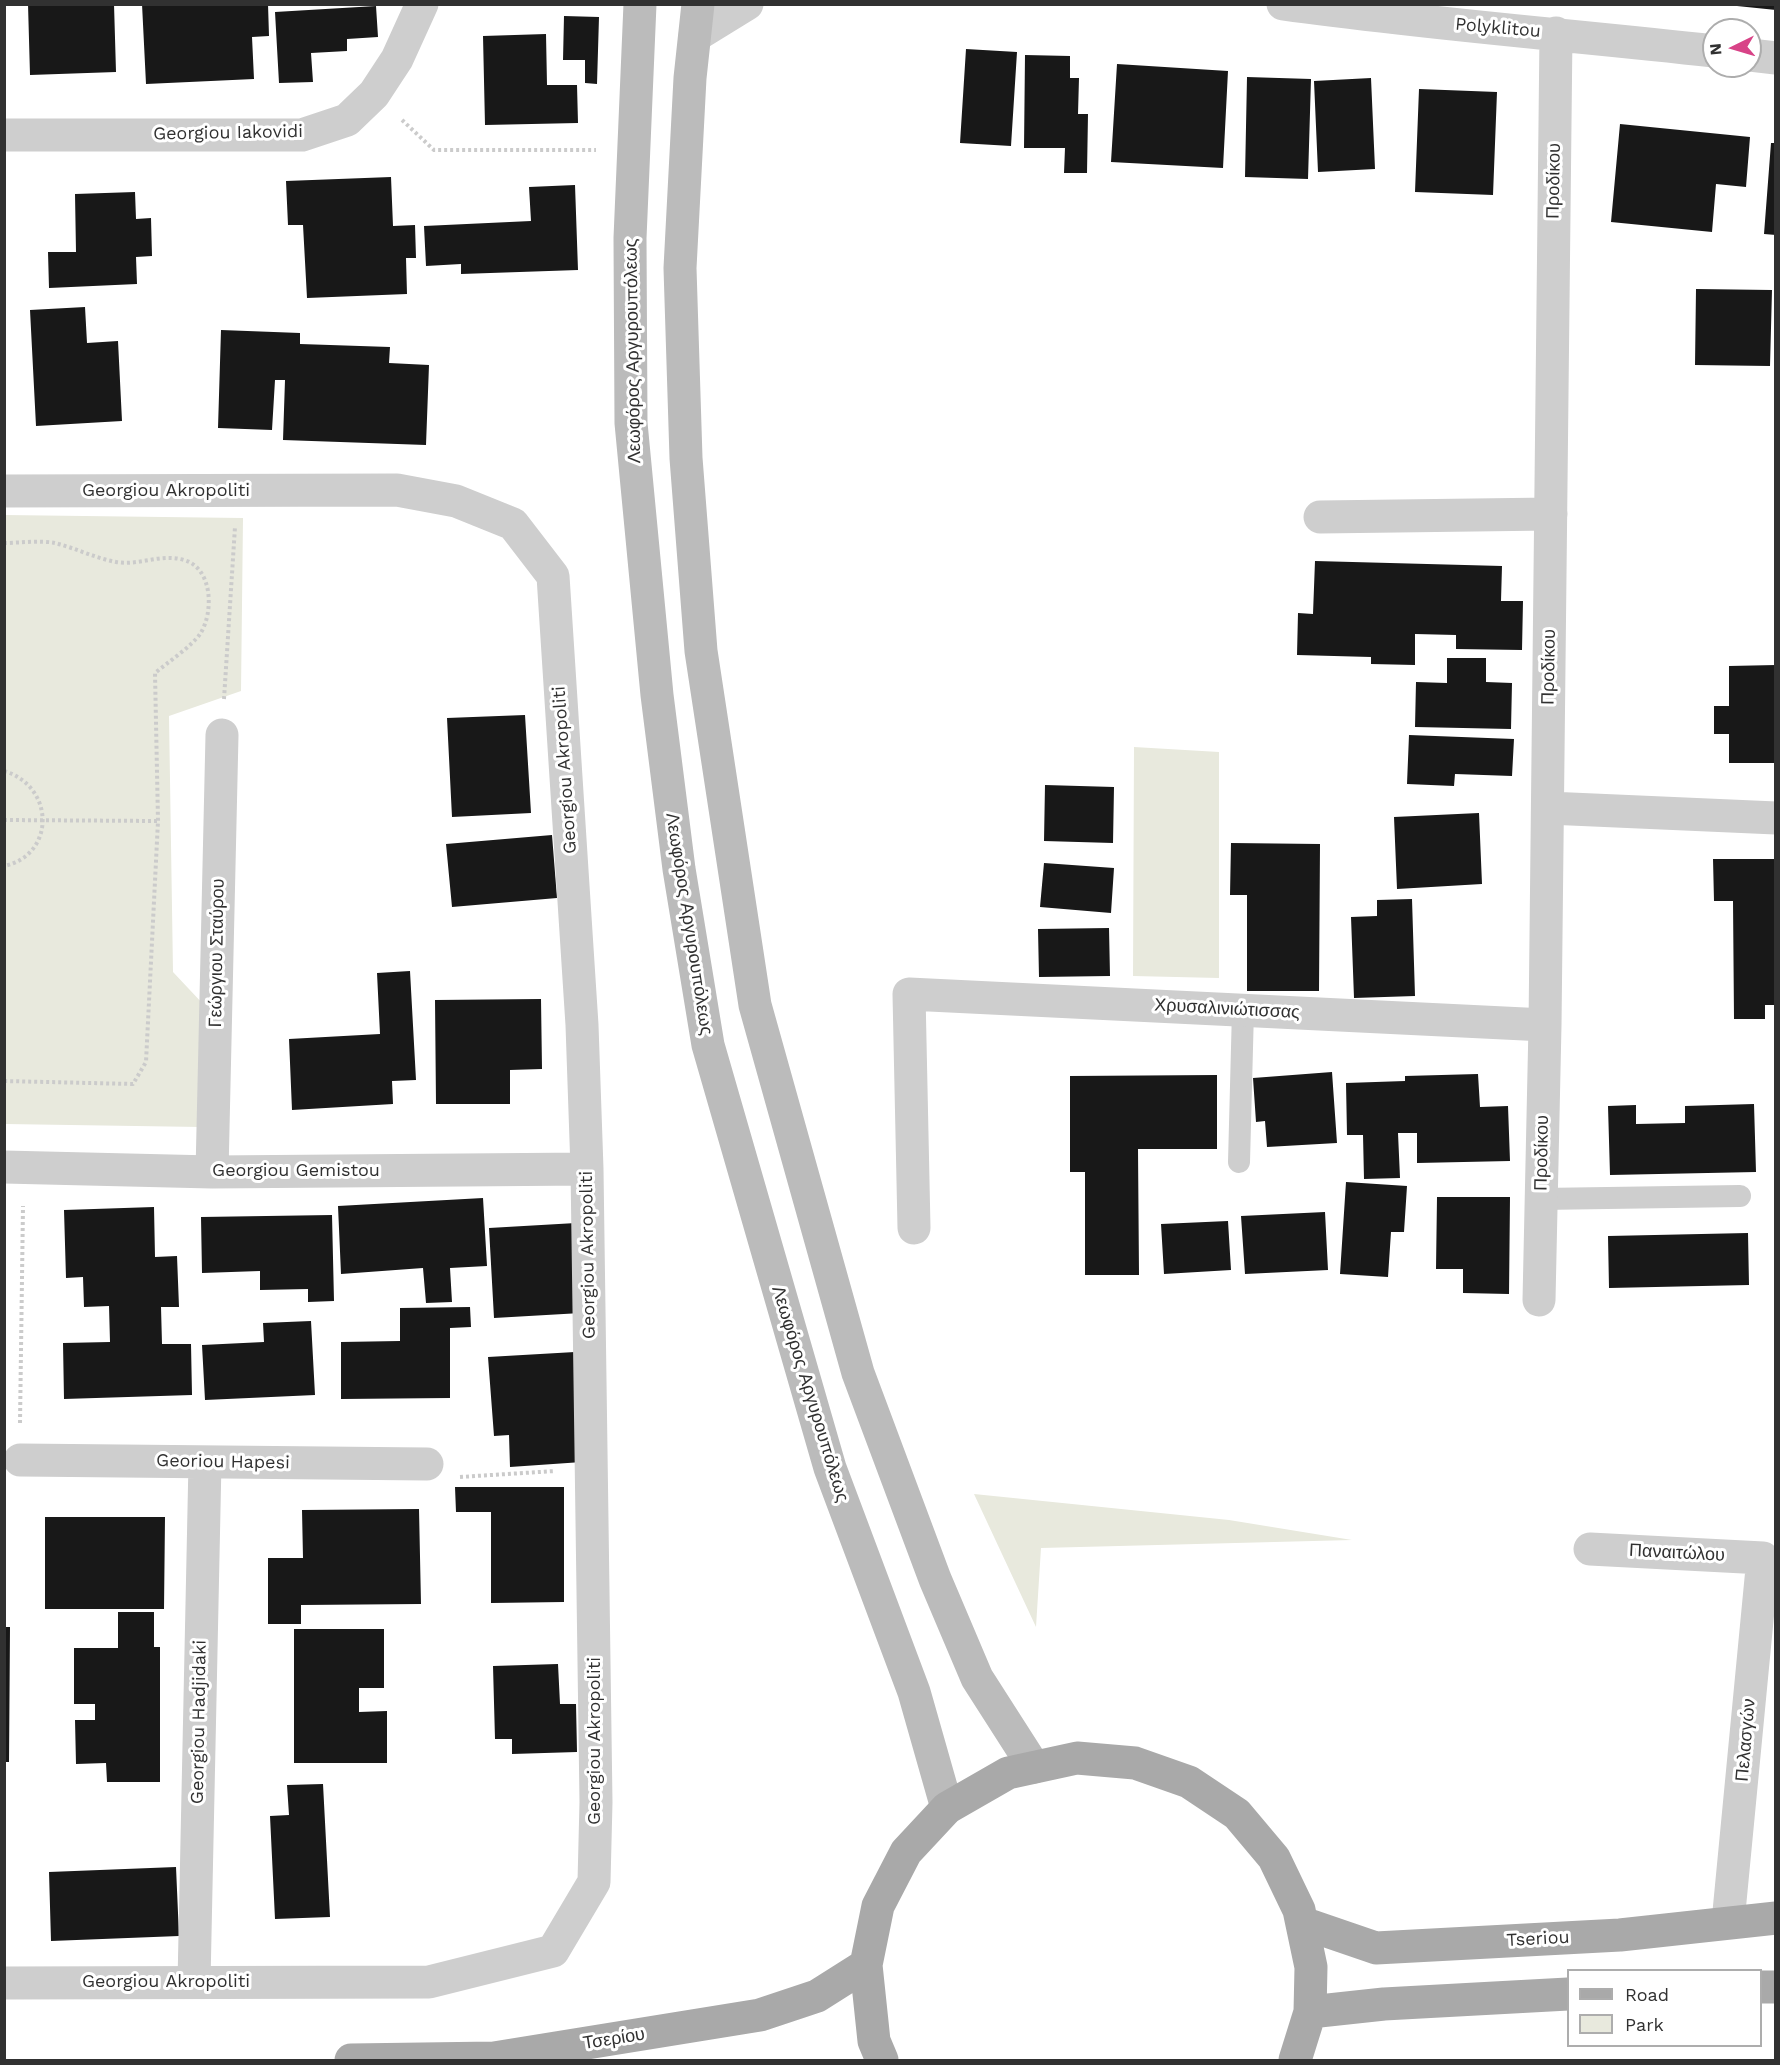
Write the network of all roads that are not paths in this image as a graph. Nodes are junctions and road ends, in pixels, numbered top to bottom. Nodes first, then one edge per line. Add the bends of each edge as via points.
1 (422, 4) edge
2 (640, 4) edge
3 (747, 4) edge
4 (1282, 4) edge
5 (1365, 10) edge
6 (697, 20) edge
7 (1556, 33) junction
8 (1702, 50) edge
9 (4, 135) edge
10 (4, 491) edge
11 (1551, 514) junction
12 (1320, 517) dead end
13 (222, 735) road end
14 (1548, 808) junction
15 (1776, 818) edge
16 (1243, 1010) junction
17 (1545, 1025) junction
18 (1239, 1162) dead end
19 (14, 1167) edge
20 (587, 1169) junction
21 (212, 1172) junction
22 (1740, 1196) dead end
23 (1541, 1198) junction
24 (914, 1228) dead end
25 (1539, 1300) dead end
26 (20, 1460) road end
27 (205, 1462) junction
28 (427, 1464) road end
29 (1590, 1549) dead end
30 (1763, 1558) joint
31 (1034, 1767) junction
32 (947, 1808) junction
33 (1776, 1918) edge
34 (1728, 1922) junction
35 (1303, 1923) junction
36 (866, 1965) junction
37 (194, 1982) junction
38 (4, 1983) edge
39 (1567, 1994) edge
40 (1310, 2012) junction
41 (351, 2061) edge
42 (882, 2061) edge
43 (1294, 2061) edge

1 - 9 street, Georgiou Iakovidi via 397,59 374,94 347,120 302,135
2 - 32 main road, Λεωφόρος Αργυρουπόλεως via 630,238 631,423 659,718 708,1045 830,1468 914,1692
3 - 6 street
4 - 5 street, Polyklitou
5 - 7 street, Polyklitou
6 - 31 main road via 690,78 680,268 686,458 701,651 755,1005 858,1373 935,1579 977,1678
7 - 8 street, Polyklitou
7 - 11 street, Προδίκου
10 - 20 street, Georgiou Akropoliti via 398,490 456,501 513,524 553,576 582,1025
11 - 12 street
11 - 14 street, Προδίκου
13 - 21 street, Γεώργιου Σταύρου
14 - 15 street
14 - 17 street, Προδίκου
16 - 17 street, Χρυσαλινιώτισσας
16 - 18 lane
16 - 24 street, Χρυσαλινιώτισσας via 909,994
17 - 23 street, Προδίκου
19 - 21 street, Georgiou Gemistou
20 - 21 street, Georgiou Gemistou
20 - 37 street, Georgiou Akropoliti via 594,1882 553,1951 429,1982
22 - 23 lane
23 - 25 street, Προδίκου
26 - 27 street, Georiou Hapesi
27 - 28 street, Georiou Hapesi
27 - 37 street, Georgiou Hadjidaki
29 - 30 street, Παναιτώλου
30 - 34 street, Πελασγών
31 - 32 main road via 1008,1773
31 - 35 main road via 1077,1758 1135,1763 1189,1782 1237,1814 1275,1858
32 - 36 main road via 906,1852 878,1906
33 - 34 main road, Tseriou
34 - 35 main road, Tseriou via 1620,1935 1376,1948
35 - 40 main road via 1311,1967
36 - 41 main road, Τσερίου via 817,1996 760,2015 495,2058
36 - 42 main road via 874,2041
37 - 38 street, Georgiou Akropoliti
39 - 40 main road
40 - 43 main road

